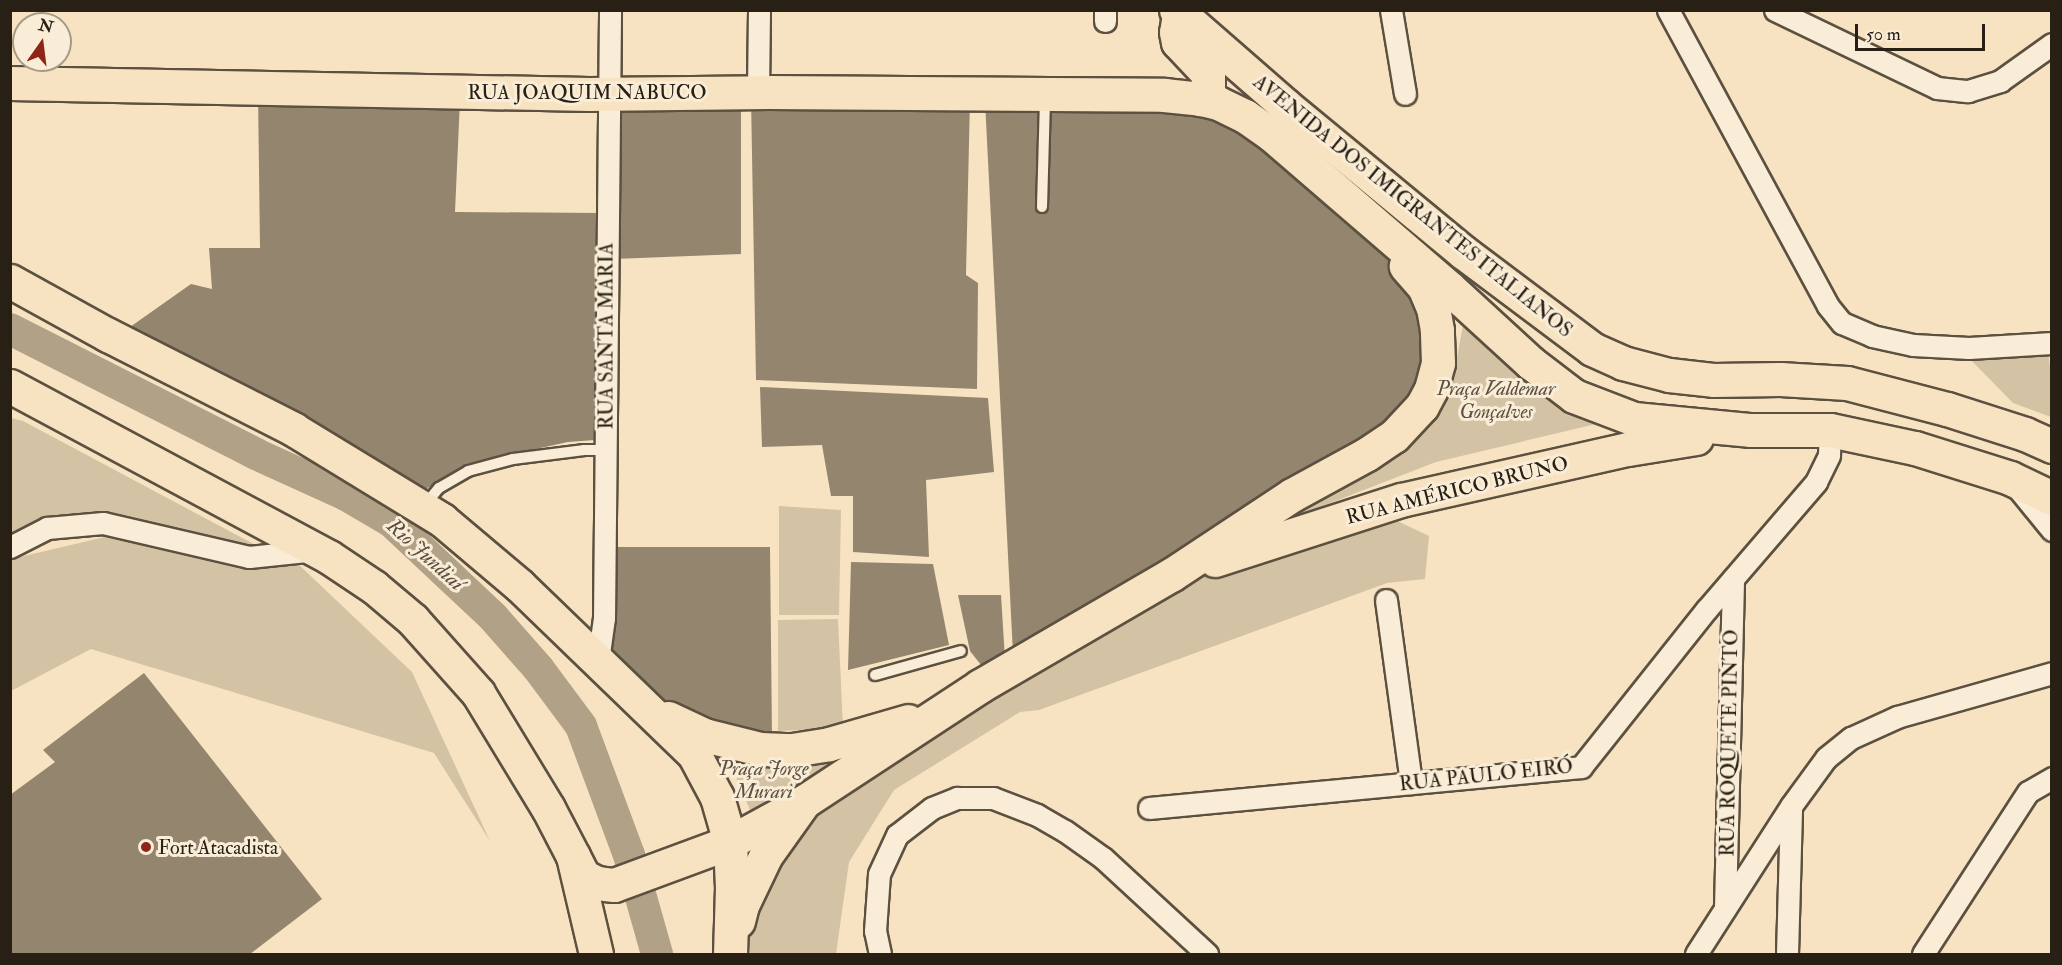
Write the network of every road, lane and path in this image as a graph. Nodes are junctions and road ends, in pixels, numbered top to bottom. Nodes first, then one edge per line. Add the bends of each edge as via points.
1 (610, 10) edge
2 (759, 10) edge
3 (1391, 10) edge
4 (1668, 10) edge
5 (1775, 10) edge
6 (1177, 12) edge
7 (2052, 44) edge
8 (10, 83) edge
9 (758, 92) junction
10 (609, 94) junction
11 (1045, 94) junction
12 (1405, 94) dead end
13 (1164, 95) joint
14 (1210, 101) junction
15 (1286, 106) junction
16 (1042, 207) dead end
17 (1389, 239) junction
18 (10, 280) edge
19 (2052, 343) edge
20 (1847, 382) junction
21 (10, 386) edge
22 (10, 409) edge
23 (1789, 429) junction
24 (1751, 430) junction
25 (1830, 430) junction
26 (114, 440) junction
27 (2052, 446) edge
28 (605, 450) junction
29 (2010, 478) junction
30 (2052, 498) edge
31 (423, 508) junction
32 (2052, 530) edge
33 (10, 547) edge
34 (317, 550) junction
35 (1171, 575) junction
36 (1733, 579) junction
37 (1386, 600) dead end
38 (961, 651) dead end
39 (598, 661) junction
40 (2052, 673) edge
41 (875, 675) dead end
42 (647, 708) junction
43 (938, 713) junction
44 (2052, 778) edge
45 (1411, 783) junction
46 (805, 801) junction
47 (1791, 806) junction
48 (1149, 808) dead end
49 (717, 846) junction
50 (573, 856) junction
51 (1725, 908) junction
52 (730, 953) edge
53 (596, 954) edge
54 (880, 954) edge
55 (1207, 954) edge
56 (1696, 954) edge
57 (1787, 954) edge
58 (1923, 954) edge

1 - 10 street, RUA SANTA MARIA
2 - 9 street
3 - 12 street
4 - 19 street via 1828,306 1842,323 1872,336 1913,345 1969,348
5 - 7 street via 1937,88 1968,91 2000,81
6 - 14 main road via 1178,42 1208,74
6 - 15 main road, AVENIDA DOS IMIGRANTES ITALIANOS
8 - 10 main road, RUA JOAQUIM NABUCO
9 - 10 main road, RUA JOAQUIM NABUCO
9 - 11 main road, RUA JOAQUIM NABUCO
10 - 28 street, RUA SANTA MARIA
11 - 13 main road, RUA JOAQUIM NABUCO
11 - 16 lane
13 - 14 main road, AVENIDA DOS IMIGRANTES ITALIANOS
14 - 15 main road via 1228,85 1238,85
14 - 17 main road, AVENIDA DOS IMIGRANTES ITALIANOS via 1245,116 1272,135
15 - 20 main road, AVENIDA DOS IMIGRANTES ITALIANOS via 1463,252 1592,349 1623,363 1669,375 1713,380
17 - 24 main road, AVENIDA DOS IMIGRANTES ITALIANOS via 1574,396 1634,419
17 - 35 main road via 1424,287 1435,318 1438,363 1422,406 1394,436 1292,495
18 - 31 main road via 108,335 293,429
20 - 23 main road via 1786,395 1779,414
20 - 27 main road, AVENIDA DOS IMIGRANTES ITALIANOS via 1947,409
21 - 26 main road
22 - 26 main road
23 - 24 main road, AVENIDA DOS IMIGRANTES ITALIANOS
23 - 25 main road, AVENIDA DOS IMIGRANTES ITALIANOS
24 - 35 main road, RUA AMÉRICO BRUNO via 1628,449 1401,500
25 - 29 main road, AVENIDA DOS IMIGRANTES ITALIANOS via 1915,448
25 - 36 street, RUA PAULO EIRÓ via 1829,455 1816,482
26 - 34 main road
28 - 31 lane via 513,459 468,471 439,488
28 - 39 street, RUA SANTA MARIA via 604,618
29 - 30 main road, AVENIDA DOS IMIGRANTES ITALIANOS
29 - 32 street
31 - 39 main road via 519,585
33 - 34 street via 47,528 103,523 249,557
34 - 50 main road via 374,587 413,620 456,666 521,760
35 - 43 main road
36 - 45 street, RUA PAULO EIRÓ via 1581,767
36 - 51 street, RUA ROQUETE PINTO
37 - 45 street
38 - 41 lane
39 - 42 main road
40 - 47 street via 1897,717 1851,738 1826,758
42 - 43 main road via 704,735 760,749 792,750 829,744
42 - 49 main road via 694,754 717,797
43 - 46 main road
44 - 58 street via 2028,792
45 - 48 street, RUA PAULO EIRÓ
46 - 49 main road
46 - 52 main road via 766,855 742,905
47 - 51 street
47 - 57 street
49 - 50 main road via 614,885 583,876
49 - 52 main road via 732,887
50 - 53 main road
51 - 56 street
54 - 55 street via 875,932 879,874 897,836 932,808 957,798 993,798 1037,815 1103,858

